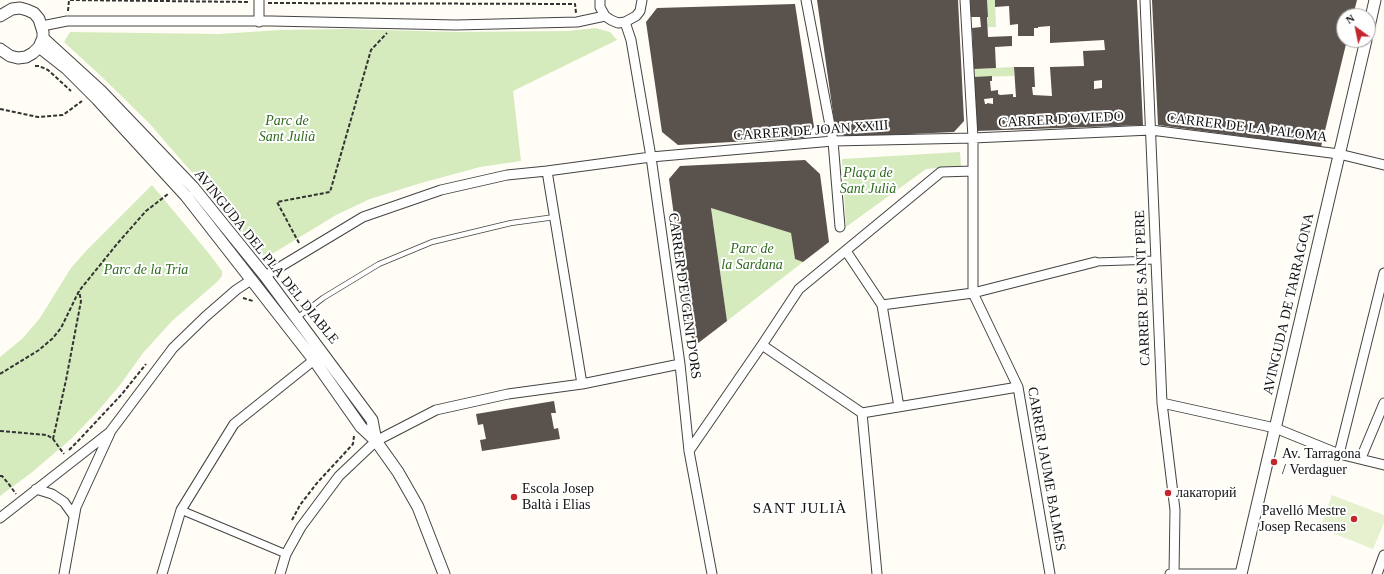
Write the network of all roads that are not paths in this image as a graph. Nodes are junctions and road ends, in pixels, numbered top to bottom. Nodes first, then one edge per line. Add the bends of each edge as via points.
1 (600, 0) edge
2 (642, 0) edge
3 (806, 0) edge
4 (965, 0) edge
5 (1145, 0) edge
6 (259, 1) edge
7 (0, 16) edge
8 (605, 16) junction
9 (259, 22) junction
10 (626, 22) junction
11 (42, 26) junction
12 (41, 42) junction
13 (1364, 48) edge
14 (0, 49) edge
15 (1151, 130) junction
16 (973, 138) junction
17 (833, 141) junction
18 (1339, 154) junction
19 (650, 157) junction
20 (1384, 165) edge
21 (547, 171) junction
22 (973, 171) junction
23 (555, 217) junction
24 (840, 227) dead end
25 (846, 251) junction
26 (1156, 260) junction
27 (1095, 262) joint
28 (1384, 272) edge
29 (265, 276) junction
30 (250, 280) junction
31 (973, 293) junction
32 (882, 305) junction
33 (297, 318) junction
34 (762, 345) junction
35 (314, 360) junction
36 (680, 364) junction
37 (582, 384) junction
38 (1018, 387) junction
39 (1162, 403) junction
40 (1384, 403) edge
41 (899, 407) junction
42 (862, 413) junction
43 (1275, 428) junction
44 (110, 432) junction
45 (376, 441) junction
46 (689, 451) junction
47 (1339, 454) junction
48 (1361, 458) junction
49 (1384, 465) edge
50 (36, 489) junction
51 (181, 510) junction
52 (74, 516) junction
53 (0, 518) edge
54 (286, 554) junction
55 (1384, 555) edge
56 (64, 574) edge
57 (162, 574) edge
58 (280, 574) edge
59 (444, 574) edge
60 (712, 574) edge
61 (877, 574) edge
62 (1050, 574) edge
63 (1170, 574) edge
64 (1174, 574) edge
65 (1240, 574) edge
66 (1377, 574) edge

1 - 8 street via 600,7
2 - 10 street via 640,11
3 - 17 street
4 - 16 street, CARRER JAUME BALMES
5 - 15 street, CARRER DE SANT PERE
6 - 9 street
7 - 11 street via 12,9 20,8 34,14
8 - 9 street via 577,22 456,25
8 - 10 street via 618,23
9 - 11 street via 67,21
10 - 19 street, CARRER D'EUGENI D'ORS
11 - 12 street
12 - 14 street via 33,53 18,58
12 - 29 street, AVINGUDA DEL PLA DEL DIABLE via 101,91 193,187
12 - 30 street, AVINGUDA DEL PLA DEL DIABLE via 186,196
13 - 18 street, AVINGUDA DE TARRAGONA
15 - 16 street, CARRER D'OVIEDO
15 - 18 street, CARRER DE LA PALOMA
15 - 26 street, CARRER DE SANT PERE
16 - 17 street, CARRER DE JOAN XXIII
16 - 22 street, CARRER JAUME BALMES
17 - 19 street, CARRER DE JOAN XXIII
17 - 24 street
18 - 20 street, CARRER DE LA PALOMA
18 - 43 street, AVINGUDA DE TARRAGONA
19 - 21 street, CARRER DE JOAN XXIII
19 - 36 street, CARRER D'EUGENI D'ORS
21 - 23 street
21 - 29 street, CARRER DE JOAN XXIII via 507,174 441,190 363,217
22 - 25 street via 941,172
22 - 31 street, CARRER JAUME BALMES
23 - 33 lane via 511,223 432,242 379,264 323,298
23 - 37 street
25 - 32 street
25 - 34 street via 799,289
26 - 27 street
26 - 39 street, CARRER DE SANT PERE
27 - 31 street
28 - 47 street
29 - 33 street, AVINGUDA DEL PLA DEL DIABLE
30 - 35 street, AVINGUDA DEL PLA DEL DIABLE
30 - 44 street via 172,348
31 - 32 street
31 - 38 street, CARRER JAUME BALMES
32 - 41 street
33 - 45 street, AVINGUDA DEL PLA DEL DIABLE via 372,420
34 - 42 street
34 - 46 street
35 - 45 street, AVINGUDA DEL PLA DEL DIABLE via 361,426
35 - 51 street via 234,424
36 - 37 street
36 - 46 street, CARRER D'EUGENI D'ORS
37 - 45 street via 508,394 436,410
38 - 41 street
38 - 62 street, CARRER JAUME BALMES
39 - 43 street
39 - 64 street, CARRER DE SANT PERE via 1175,510
40 - 48 street
41 - 42 street
42 - 61 street
43 - 47 street
43 - 65 street, AVINGUDA DE TARRAGONA
44 - 50 street
44 - 52 street
45 - 54 street via 338,476 301,527
45 - 59 street, AVINGUDA DEL PLA DEL DIABLE via 418,507
46 - 60 street, CARRER D'EUGENI D'ORS
47 - 48 street
48 - 49 street
50 - 52 street via 52,494 64,502
50 - 53 street
51 - 54 street
51 - 57 street
52 - 56 street
54 - 58 street
55 - 66 street
63 - 64 street
64 - 65 street

